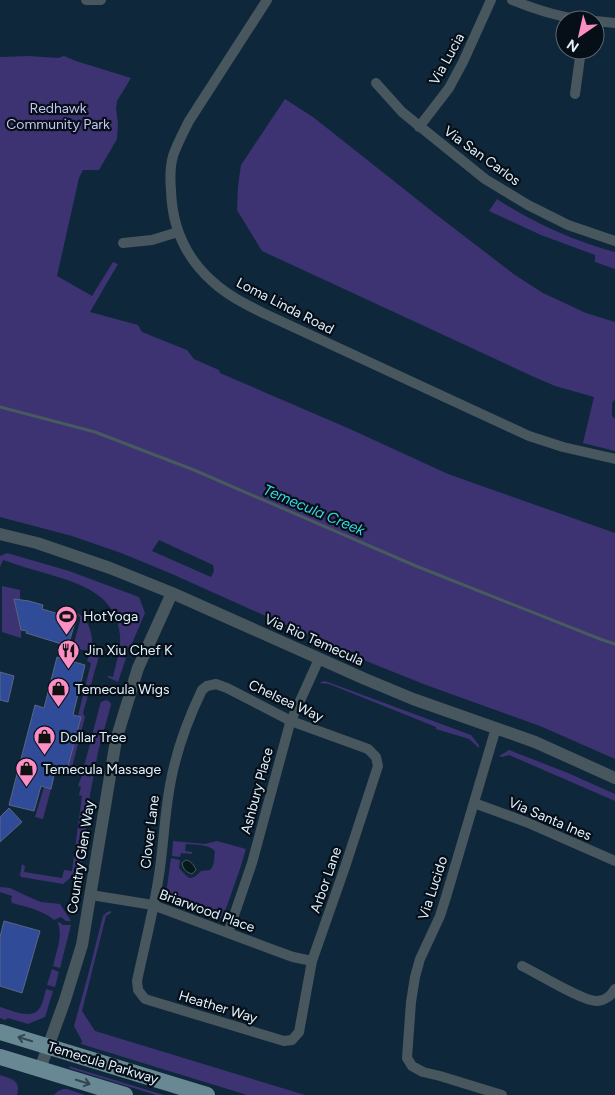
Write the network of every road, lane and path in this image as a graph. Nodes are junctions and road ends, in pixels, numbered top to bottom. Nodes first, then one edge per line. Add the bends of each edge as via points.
1 (86, 0) edge
2 (101, 0) edge
3 (267, 0) edge
4 (491, 0) edge
5 (512, 0) edge
6 (555, 16) edge
7 (580, 60) edge
8 (376, 83) dead end
9 (575, 94) dead end
10 (419, 127) junction
11 (178, 232) junction
12 (615, 241) edge
13 (123, 243) dead end
14 (615, 459) edge
15 (0, 534) edge
16 (172, 593) junction
17 (319, 659) junction
18 (202, 690) joint
19 (291, 721) junction
20 (496, 728) junction
21 (360, 746) joint
22 (615, 778) edge
23 (474, 803) junction
24 (615, 861) edge
25 (91, 895) junction
26 (153, 905) junction
27 (228, 933) junction
28 (312, 961) junction
29 (522, 966) dead end
30 (137, 981) joint
31 (614, 990) edge
32 (0, 1032) edge
33 (300, 1032) joint
34 (49, 1047) junction
35 (0, 1057) edge
36 (40, 1069) junction
37 (125, 1095) edge
38 (207, 1095) edge
39 (502, 1095) edge

1 - 2 street
3 - 11 street, Loma Linda Road via 179,140 170,179 171,203
4 - 10 street, Via Lucia via 464,62
5 - 6 street
7 - 9 street
8 - 10 street, Via San Carlos
10 - 12 street, Via San Carlos via 486,179 528,205 568,225
11 - 13 street via 152,240
11 - 14 street, Loma Linda Road via 193,260 232,297 529,436
15 - 16 street, Via Rio Temecula via 110,568
16 - 17 street, Via Rio Temecula
16 - 25 street, Country Glen Way via 138,668 116,740
17 - 19 street, Ashbury Place
17 - 20 street, Via Rio Temecula via 413,699
18 - 19 street, Chelsea Way via 216,684
18 - 26 street, Clover Lane via 181,740 170,782
19 - 21 street, Chelsea Way
19 - 27 street, Ashbury Place via 252,863
20 - 22 street, Via Rio Temecula
20 - 23 street, Via Lucido
21 - 28 street, Arbor Lane via 376,757 378,766
23 - 24 street, Via Santa Ines
23 - 39 street, Via Lucido via 443,906 415,977 407,1058 412,1066 423,1072
25 - 26 street, Briarwood Place
25 - 34 street, Country Glen Way via 82,945
26 - 27 street, Briarwood Place
26 - 30 street, Clover Lane
27 - 28 street, Briarwood Place
28 - 33 street, Arbor Lane
29 - 31 street via 584,999 597,1001 607,998
30 - 33 street, Heather Way via 138,990 145,999 284,1041 292,1040
34 -> 32 main road, Temecula Parkway
34 - 36 street, Country Glen Way
34 - 38 main road, Temecula Parkway
35 - 36 main road, Temecula Parkway
36 -> 37 main road, Temecula Parkway

